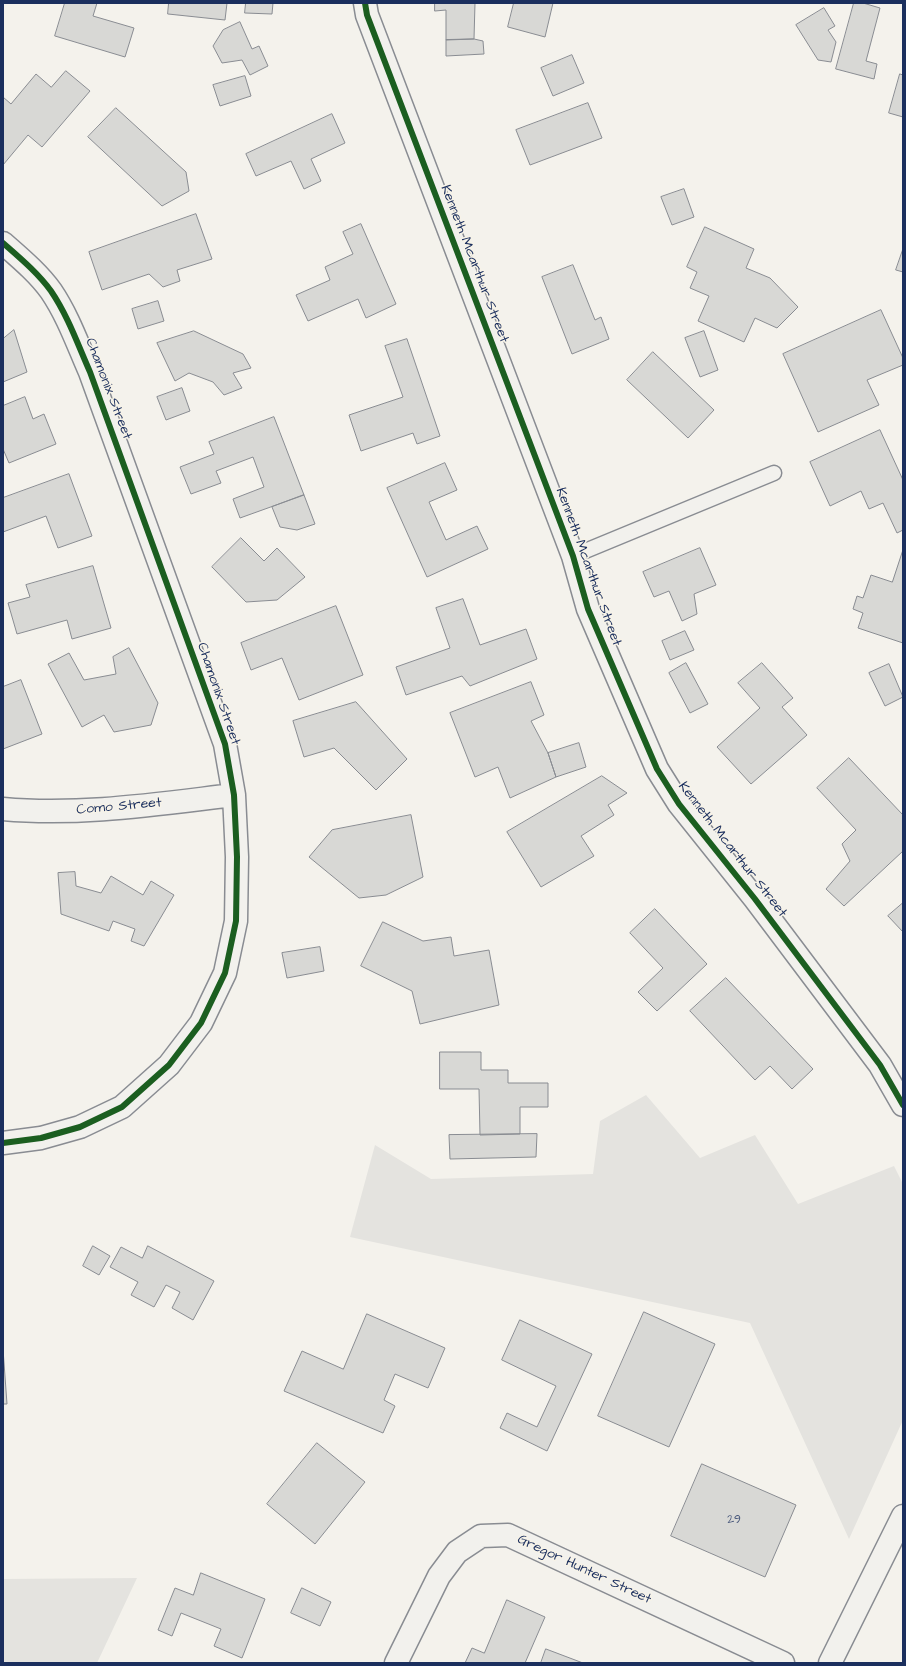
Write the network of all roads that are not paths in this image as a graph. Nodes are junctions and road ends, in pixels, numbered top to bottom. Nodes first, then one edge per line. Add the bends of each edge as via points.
1 (365, 3) edge
2 (3, 243) edge
3 (774, 473) dead end
4 (573, 556) junction
5 (234, 796) junction
6 (3, 809) edge
7 (903, 1105) edge
8 (3, 1143) edge
9 (903, 1516) edge
10 (396, 1663) edge
11 (783, 1663) edge
12 (830, 1663) edge

1 - 4 street, Kenneth Mcarthur Street via 370,23
2 - 5 street, Chamonix Street via 51,291 68,321 90,372 224,744
3 - 4 lane
4 - 7 street, Kenneth Mcarthur Street via 588,609 657,769 679,804 755,899 880,1065
5 - 6 street, Como Street via 95,810 39,812
5 - 8 street, Chamonix Street via 237,856 236,921 225,973 201,1023 169,1065 122,1107 80,1127 41,1138
9 - 12 street
10 - 11 street, Gregor Hunter Street via 439,1576 457,1552 481,1536 508,1535

